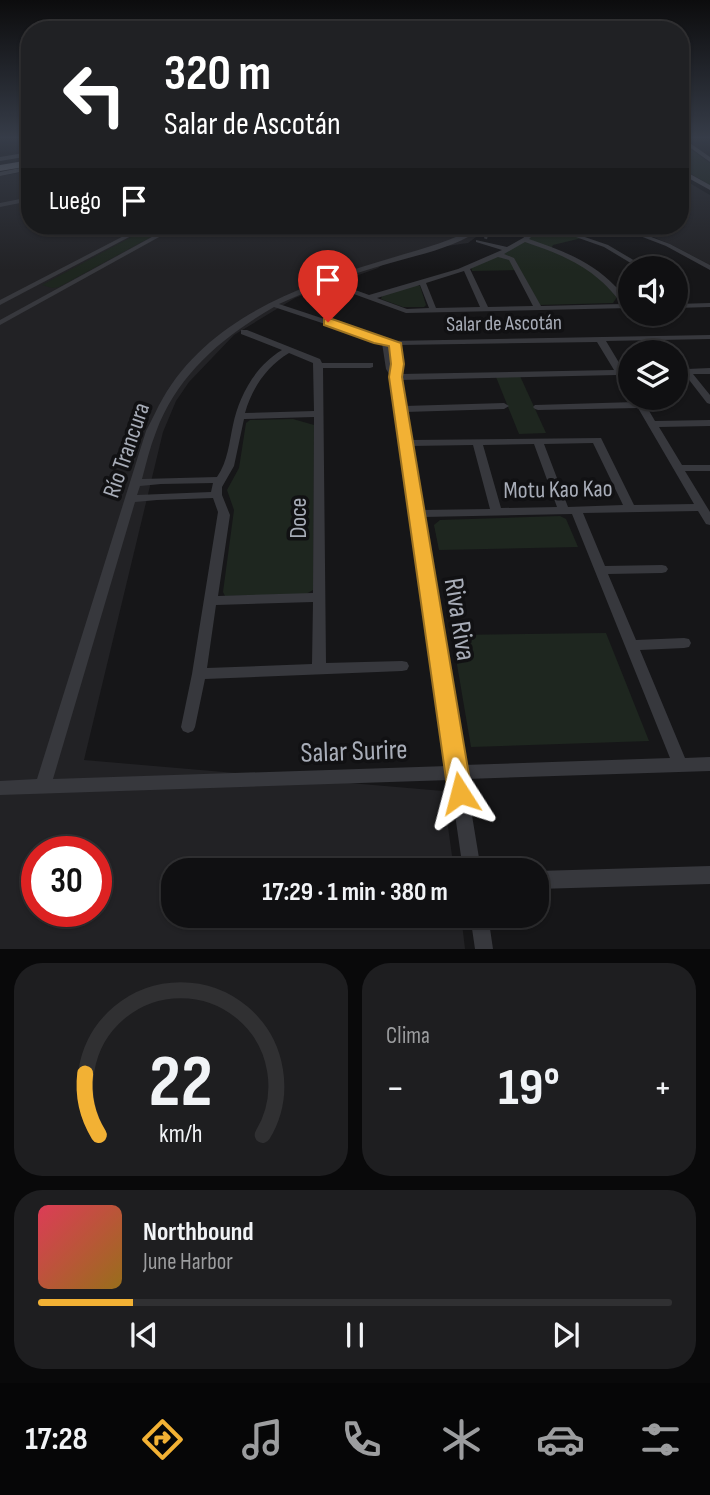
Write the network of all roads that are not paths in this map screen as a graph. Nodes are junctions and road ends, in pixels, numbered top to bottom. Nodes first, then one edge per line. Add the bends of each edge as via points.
1 (21, 201) edge
2 (0, 205) edge
3 (130, 235) edge
4 (160, 235) edge
5 (465, 235) edge
6 (470, 235) edge
7 (478, 235) tunnel mouth
8 (531, 235) edge
9 (574, 235) edge
10 (643, 235) edge
11 (526, 240) junction
12 (514, 244) junction
13 (506, 249) junction
14 (499, 254) junction
15 (623, 256) edge
16 (706, 262) edge
17 (466, 267) junction
18 (710, 268) edge
19 (41, 281) junction
20 (422, 281) junction
21 (333, 285) dead end
22 (63, 288) junction
23 (618, 292) edge
24 (17, 294) junction
25 (369, 298) junction
26 (41, 299) junction
27 (275, 302) junction
28 (0, 303) edge
29 (688, 305) edge
30 (710, 305) edge
31 (618, 306) edge
32 (538, 308) junction
33 (485, 309) junction
34 (433, 310) junction
35 (0, 323) edge
36 (244, 332) dead end
37 (710, 337) edge
38 (600, 339) junction
39 (391, 343) junction
40 (288, 350) junction
41 (370, 365) dead end
42 (319, 366) junction
43 (618, 369) edge
44 (710, 371) edge
45 (618, 372) edge
46 (396, 377) junction
47 (710, 401) edge
48 (618, 402) edge
49 (504, 406) dead end
50 (538, 407) dead end
51 (400, 409) junction
52 (643, 410) edge
53 (319, 414) junction
54 (239, 416) junction
55 (710, 423) edge
56 (652, 424) junction
57 (538, 441) junction
58 (477, 442) junction
59 (406, 443) junction
60 (678, 468) junction
61 (710, 468) edge
62 (219, 480) junction
63 (136, 483) junction
64 (216, 495) junction
65 (131, 499) junction
66 (701, 507) junction
67 (630, 508) junction
68 (570, 510) junction
69 (495, 512) junction
70 (416, 514) junction
71 (710, 521) edge
72 (663, 569) dead end
73 (600, 570) junction
74 (318, 597) junction
75 (210, 601) junction
76 (684, 643) dead end
77 (631, 645) junction
78 (402, 666) dead end
79 (319, 669) junction
80 (199, 674) junction
81 (188, 727) dead end
82 (710, 764) edge
83 (680, 765) junction
84 (457, 773) junction
85 (43, 786) junction
86 (0, 788) edge
87 (470, 858) edge
88 (710, 875) edge
89 (549, 880) edge
90 (481, 928) edge
91 (484, 949) edge

1 - 2 street
3 - 19 street
4 - 22 street
5 - 27 street, Río Trancura
6 - 13 street
7 - 12 street
8 - 11 street
9 - 15 street
10 - 16 street
11 - 12 street
11 - 23 street via 587,264
12 - 13 street
13 - 14 street
14 - 17 street
14 - 32 street via 512,259
16 - 18 street
17 - 20 street
17 - 33 street
19 - 22 street via 39,286 44,289
19 - 24 street
20 - 25 street
20 - 34 street
21 - 25 street
22 - 26 street
24 - 26 street via 36,293
24 - 28 street
25 - 34 street via 406,311
26 - 35 street
27 - 39 street, Salar de Ascotán
27 - 63 street, Río Trancura via 232,329 185,372 155,422
29 - 30 street
31 - 32 street
32 - 33 street
33 - 34 street
36 - 40 street
37 - 38 street, Salar de Ascotán
38 - 39 street, Salar de Ascotán
38 - 43 street
39 - 46 street, Riva Riva via 390,369
40 - 42 street
40 - 54 street via 256,380
41 - 42 street
42 - 53 street, Doce
44 - 47 street via 687,372
45 - 46 street
46 - 51 street, Riva Riva
48 - 50 street
49 - 51 street
51 - 59 street, Riva Riva
52 - 56 street
53 - 54 street
53 - 74 street, Doce
54 - 62 street via 229,467
55 - 56 street
56 - 60 street
57 - 58 street
57 - 67 street via 597,440
57 - 68 street
58 - 59 street
58 - 69 street
59 - 70 street, Riva Riva
60 - 61 street
60 - 66 street
62 - 63 street
62 - 64 street
63 - 65 street, Río Trancura
64 - 65 street
64 - 75 street via 224,515
65 - 85 street, Río Trancura
66 - 67 street, Motu Kao Kao
66 - 71 street
67 - 68 street, Motu Kao Kao
68 - 69 street, Motu Kao Kao
68 - 73 street
69 - 70 street, Motu Kao Kao
70 - 84 street, Riva Riva
72 - 73 street
73 - 77 street
74 - 75 street
74 - 79 street, Doce
75 - 80 street
76 - 77 street
77 - 83 street
78 - 79 street
79 - 80 street
80 - 81 street
82 - 83 street, Salar Surire
83 - 84 street, Salar Surire
84 - 85 street, Salar Surire
84 - 87 street, Riva Riva
85 - 86 street, Salar Surire
88 - 89 street
90 - 91 street

